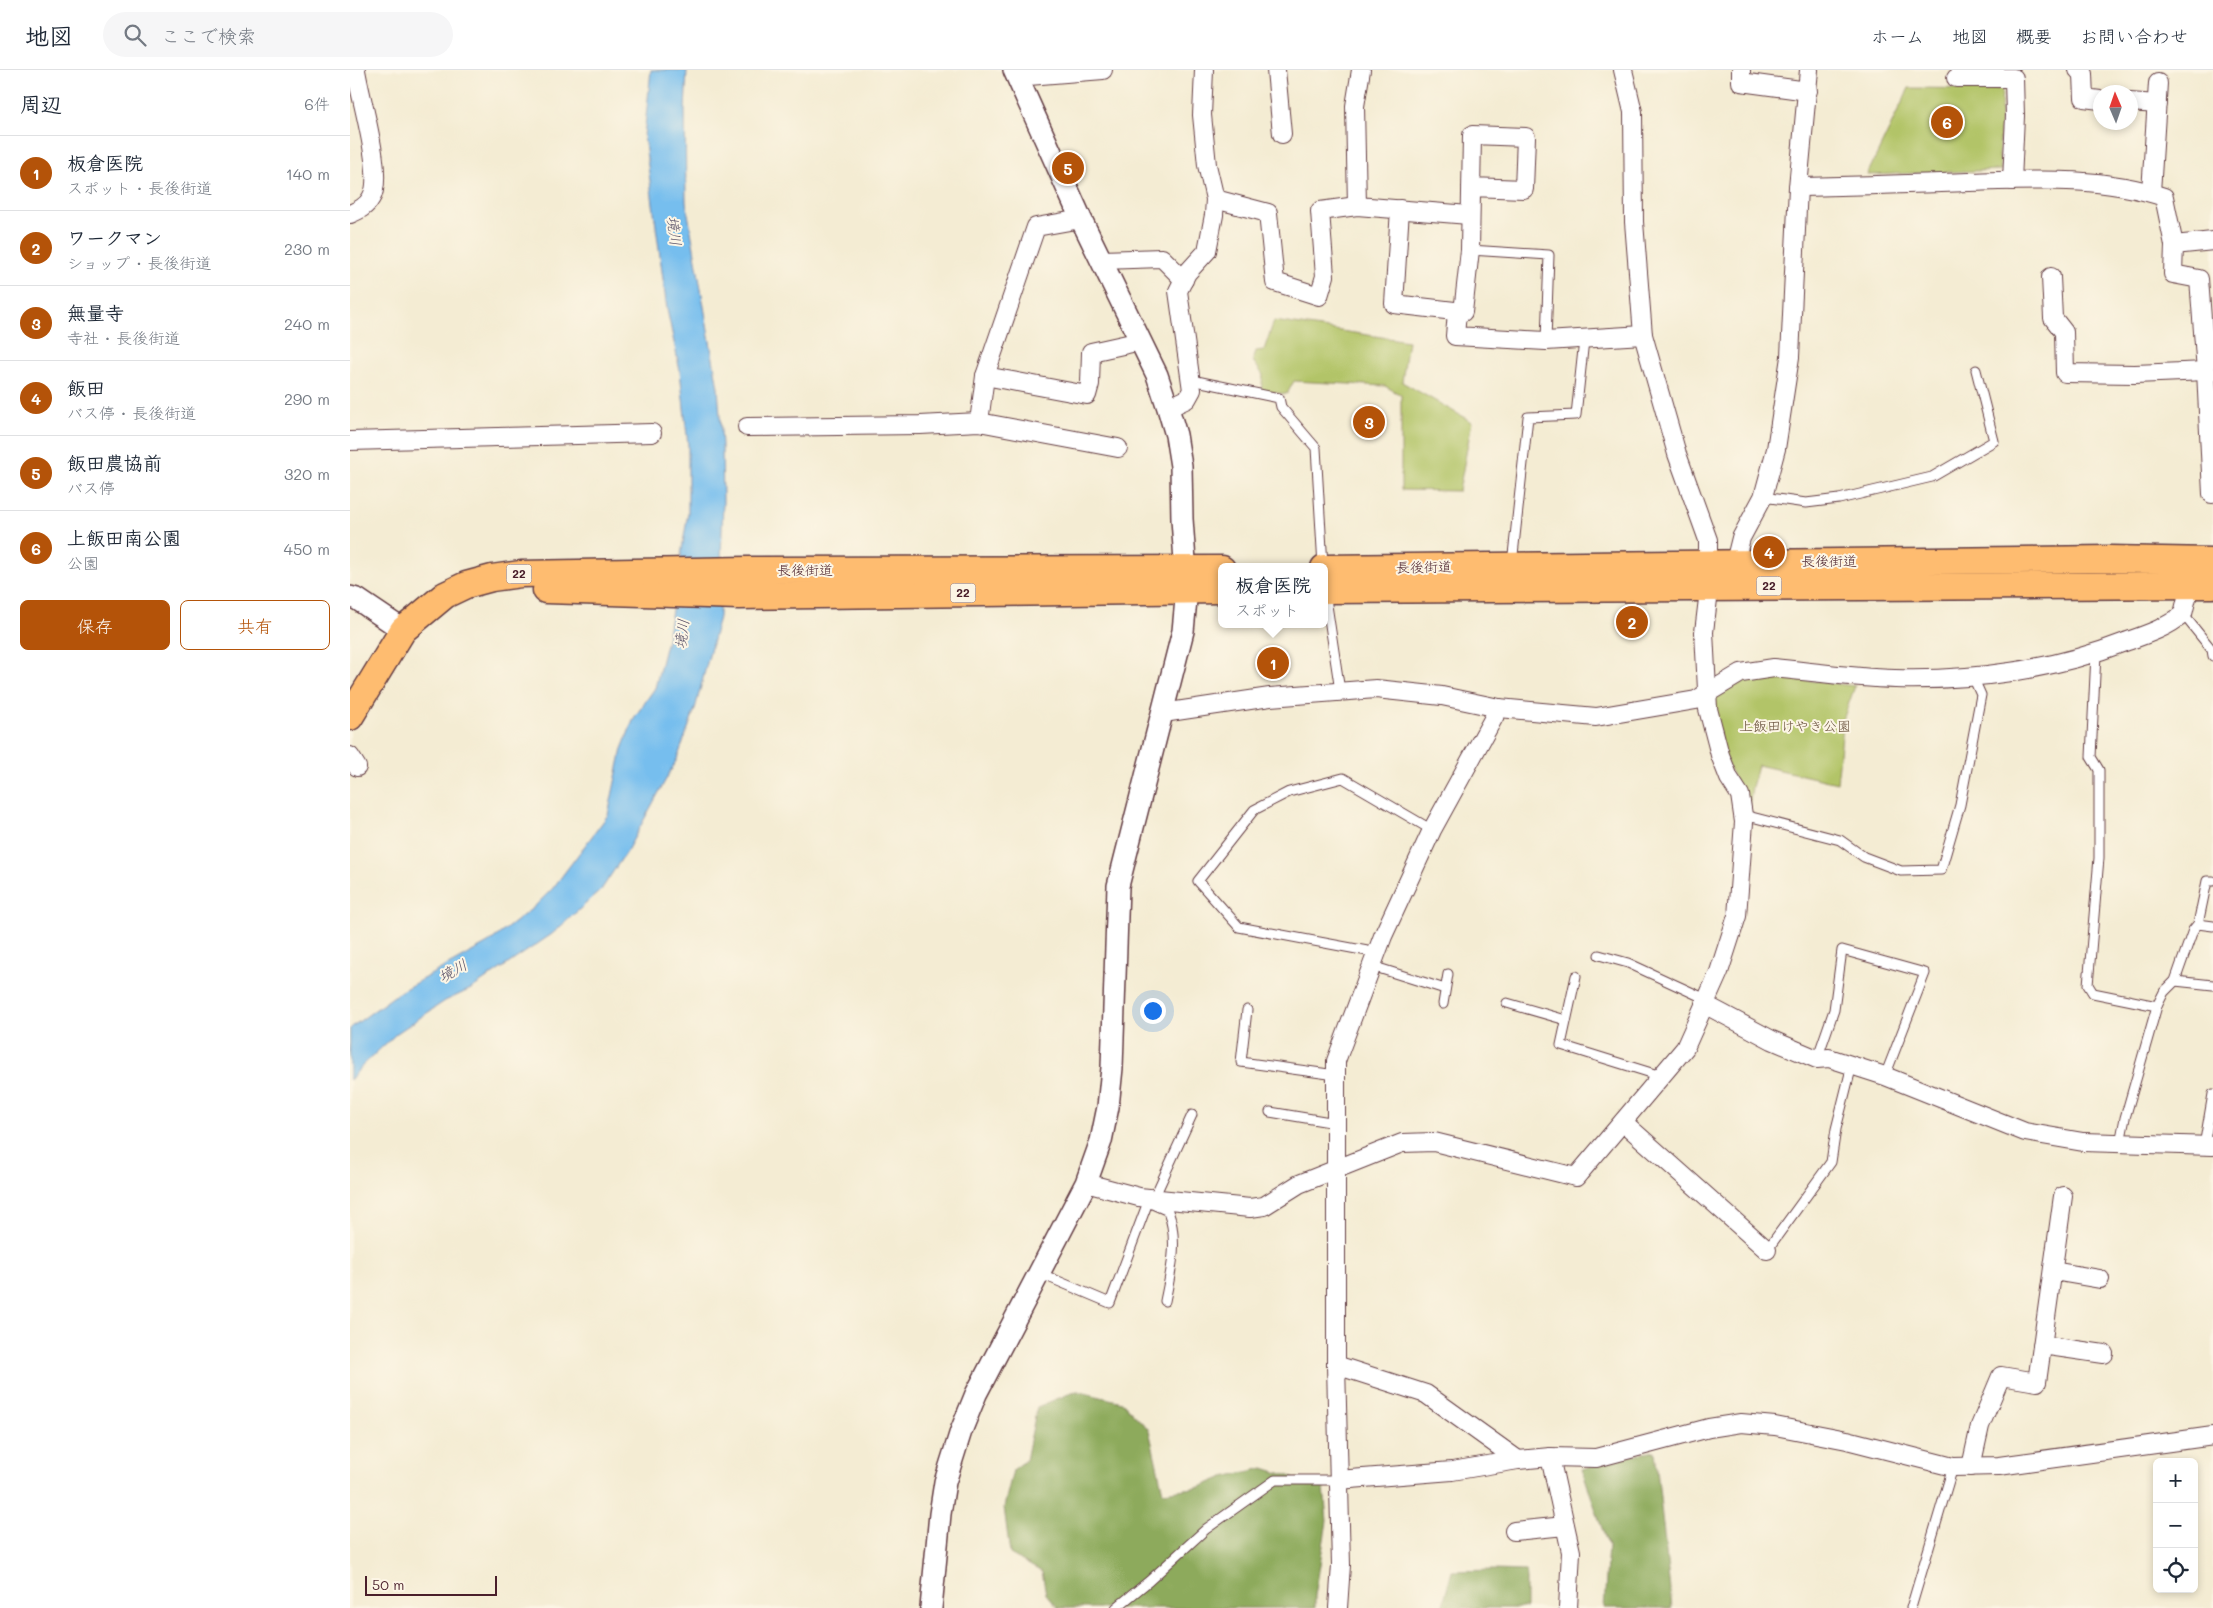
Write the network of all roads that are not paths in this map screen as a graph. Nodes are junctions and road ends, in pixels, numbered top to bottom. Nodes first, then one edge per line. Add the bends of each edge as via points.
1 (356, 70) edge
2 (1103, 70) edge
3 (1204, 70) edge
4 (1276, 70) edge
5 (1361, 70) edge
6 (1623, 70) edge
7 (1741, 70) edge
8 (1810, 70) edge
9 (2078, 70) edge
10 (1015, 73) edge
11 (1956, 78) dead end
12 (2158, 83) dead end
13 (1808, 91) junction
14 (2093, 99) edge
15 (2138, 103) edge
16 (2157, 104) junction
17 (1282, 134) dead end
18 (2012, 181) junction
19 (1471, 187) dead end
20 (1798, 187) junction
21 (2151, 192) junction
22 (1215, 199) junction
23 (1357, 206) junction
24 (1400, 210) junction
25 (350, 214) edge
26 (1469, 215) junction
27 (1081, 220) junction
28 (2213, 241) edge
29 (2174, 245) junction
30 (1470, 250) junction
31 (1102, 260) junction
32 (2051, 277) dead end
33 (1184, 280) junction
34 (1457, 312) junction
35 (1643, 335) junction
36 (1584, 340) junction
37 (1141, 341) junction
38 (1546, 341) junction
39 (1976, 370) dead end
40 (2206, 371) junction
41 (985, 376) junction
42 (1192, 380) junction
43 (1168, 408) junction
44 (979, 422) junction
45 (747, 427) dead end
46 (652, 433) dead end
47 (350, 441) edge
48 (1118, 448) dead end
49 (2212, 494) dead end
50 (1763, 497) junction
51 (2213, 561) edge
52 (1735, 562) junction
53 (1323, 563) edge
54 (1511, 566) junction
55 (1218, 570) edge
56 (1708, 575) junction
57 (1186, 579) junction
58 (1328, 579) edge
59 (1328, 579) edge
60 (648, 583) junction
61 (2202, 585) edge
62 (1218, 589) edge
63 (350, 597) edge
64 (1328, 607) edge
65 (2183, 614) junction
66 (403, 630) junction
67 (2096, 654) junction
68 (2213, 656) edge
69 (1973, 676) junction
70 (1340, 691) junction
71 (1708, 693) junction
72 (1499, 708) junction
73 (1162, 713) junction
74 (350, 718) edge
75 (1744, 815) junction
76 (1432, 830) junction
77 (2213, 881) edge
78 (2198, 924) junction
79 (2213, 926) edge
80 (1599, 955) dead end
81 (1375, 960) junction
82 (1448, 974) dead end
83 (1576, 976) dead end
84 (2175, 981) junction
85 (2213, 985) edge
86 (1445, 989) junction
87 (1705, 1001) junction
88 (1507, 1003) dead end
89 (1443, 1004) dead end
90 (2157, 1006) junction
91 (1247, 1010) dead end
92 (1566, 1020) junction
93 (1818, 1059) junction
94 (1852, 1065) junction
95 (1336, 1075) junction
96 (1661, 1076) junction
97 (1884, 1076) junction
98 (2213, 1094) edge
99 (1270, 1112) dead end
100 (1192, 1115) dead end
101 (1623, 1122) junction
102 (1336, 1123) junction
103 (2120, 1143) junction
104 (2208, 1146) edge
105 (1336, 1170) junction
106 (1086, 1183) junction
107 (2063, 1196) dead end
108 (1147, 1199) junction
109 (1767, 1250) joint
110 (2053, 1271) junction
111 (1039, 1273) junction
112 (2100, 1278) dead end
113 (1165, 1301) dead end
114 (2042, 1345) junction
115 (2104, 1354) dead end
116 (1336, 1365) junction
117 (2213, 1436) edge
118 (1550, 1457) junction
119 (1518, 1460) junction
120 (1962, 1467) junction
121 (1338, 1480) junction
122 (1565, 1526) junction
123 (1514, 1531) dead end
124 (932, 1608) edge
125 (1116, 1608) edge
126 (1338, 1608) edge
127 (1568, 1608) edge
128 (1911, 1608) edge

1 - 25 street via 374,160 375,183 372,197 365,207
2 - 10 street
3 - 22 street via 1202,115 1207,165
4 - 17 street
5 - 23 street via 1356,106
6 - 35 street via 1633,112 1634,222
7 - 13 street via 1741,82
8 - 13 street
9 - 14 street via 2083,74 2084,98
10 - 27 street
11 - 18 street via 2014,78
12 - 16 street
13 - 20 street
15 - 16 street
16 - 21 street
18 - 20 street
18 - 21 street via 2090,182
19 - 26 street
20 - 50 street via 1790,357 1776,449
21 - 29 street via 2164,196
22 - 23 street via 1268,214 1275,282 1319,296 1325,276 1320,211
22 - 33 street via 1207,250
23 - 24 street
24 - 26 street
24 - 34 street via 1394,304
26 - 30 street
27 - 31 street
27 - 41 street via 1036,227
28 - 29 street
29 - 40 street via 2173,274 2199,279
30 - 34 street via 1463,312
30 - 38 lane via 1549,255
31 - 33 street via 1162,258
31 - 37 street
32 - 40 street via 2053,318 2064,332 2065,373
33 - 42 street via 1178,290
34 - 38 street via 1455,336
35 - 36 street
35 - 56 street via 1677,454 1708,540
36 - 38 street
36 - 54 lane via 1576,415 1528,417
37 - 41 street via 1091,352 1087,395
37 - 43 street
39 - 50 lane via 1994,441 1932,477 1839,499 1806,503
40 - 49 street
41 - 44 street
42 - 43 street via 1192,390 1187,399
42 - 53 lane via 1279,398 1281,407 1316,448
43 - 57 street via 1181,466
44 - 45 street
44 - 48 street
46 - 47 street
50 - 52 street via 1741,538
51 - 52 main road, 長後街道 / 22
52 - 56 main road, 長後街道 / 22
54 - 56 main road, 長後街道 / 22
54 - 59 main road, 長後街道 / 22
55 - 57 main road, 長後街道 / 22
56 - 58 main road, 長後街道 / 22
56 - 61 main road, 長後街道 / 22
56 - 71 street via 1704,632
57 - 60 main road, 長後街道 / 22 via 738,570
57 - 60 main road, 長後街道 / 22 via 728,595
57 - 62 main road, 長後街道 / 22
57 - 73 street via 1183,631
60 - 66 main road, 長後街道 / 22 via 504,591 477,596
61 - 65 street
63 - 66 street via 358,599
64 - 70 lane
65 - 67 street via 2163,628
65 - 68 lane via 2212,650
66 - 74 main road
67 - 69 street
67 - 90 lane via 2091,757 2098,770 2100,858 2088,985 2093,993
69 - 71 street via 1895,679 1758,669 1741,673
69 - 75 lane via 1981,695 1960,804 1941,870 1901,871 1864,857 1840,840
70 - 72 street via 1376,689 1442,696
70 - 73 street via 1270,697
71 - 72 street via 1696,700 1596,717
71 - 75 street via 1708,709 1720,755 1740,795
72 - 76 street
73 - 106 street via 1118,886 1108,1107 1101,1141
75 - 87 street via 1737,916 1719,972
76 - 81 street
76 - 81 lane via 1343,778 1289,792 1254,810 1198,881 1239,926
77 - 78 lane via 2207,881
78 - 79 lane
78 - 84 lane
80 - 87 lane via 1628,963
81 - 86 lane
81 - 95 street via 1336,1061
82 - 86 lane
83 - 92 lane
84 - 85 lane
84 - 90 lane
86 - 89 lane
87 - 93 street via 1772,1040
87 - 96 street via 1685,1048
88 - 92 lane
90 - 103 lane
91 - 95 lane via 1241,1062
92 - 96 lane via 1561,1045
93 - 94 street via 1829,1058
93 - 97 lane via 1834,1010 1842,950 1925,973
94 - 97 street
94 - 109 lane via 1831,1162
95 - 102 street
96 - 101 street
97 - 103 street via 2025,1132 2084,1142
98 - 104 lane
99 - 102 lane
100 - 108 lane
101 - 105 street via 1576,1177 1434,1142 1402,1143
101 - 109 street
102 - 105 street
103 - 104 street
105 - 108 street via 1299,1184 1264,1206 1234,1207
105 - 116 street
106 - 108 street
106 - 111 street
107 - 110 street
108 - 111 lane via 1110,1303
108 - 113 lane via 1168,1211 1174,1228 1172,1265
110 - 112 street
110 - 114 street
111 - 124 street via 976,1394 953,1456 940,1514
114 - 115 street
114 - 120 street via 2037,1382 2001,1376
116 - 119 street via 1426,1394
116 - 121 street
117 - 120 street via 1999,1466
118 - 119 street
118 - 120 street via 1596,1458 1709,1428 1741,1423 1847,1440
118 - 122 street
119 - 121 street via 1452,1471
120 - 128 lane
121 - 125 lane via 1275,1480 1206,1528
121 - 126 street via 1341,1565
122 - 123 street
122 - 127 street via 1571,1552

